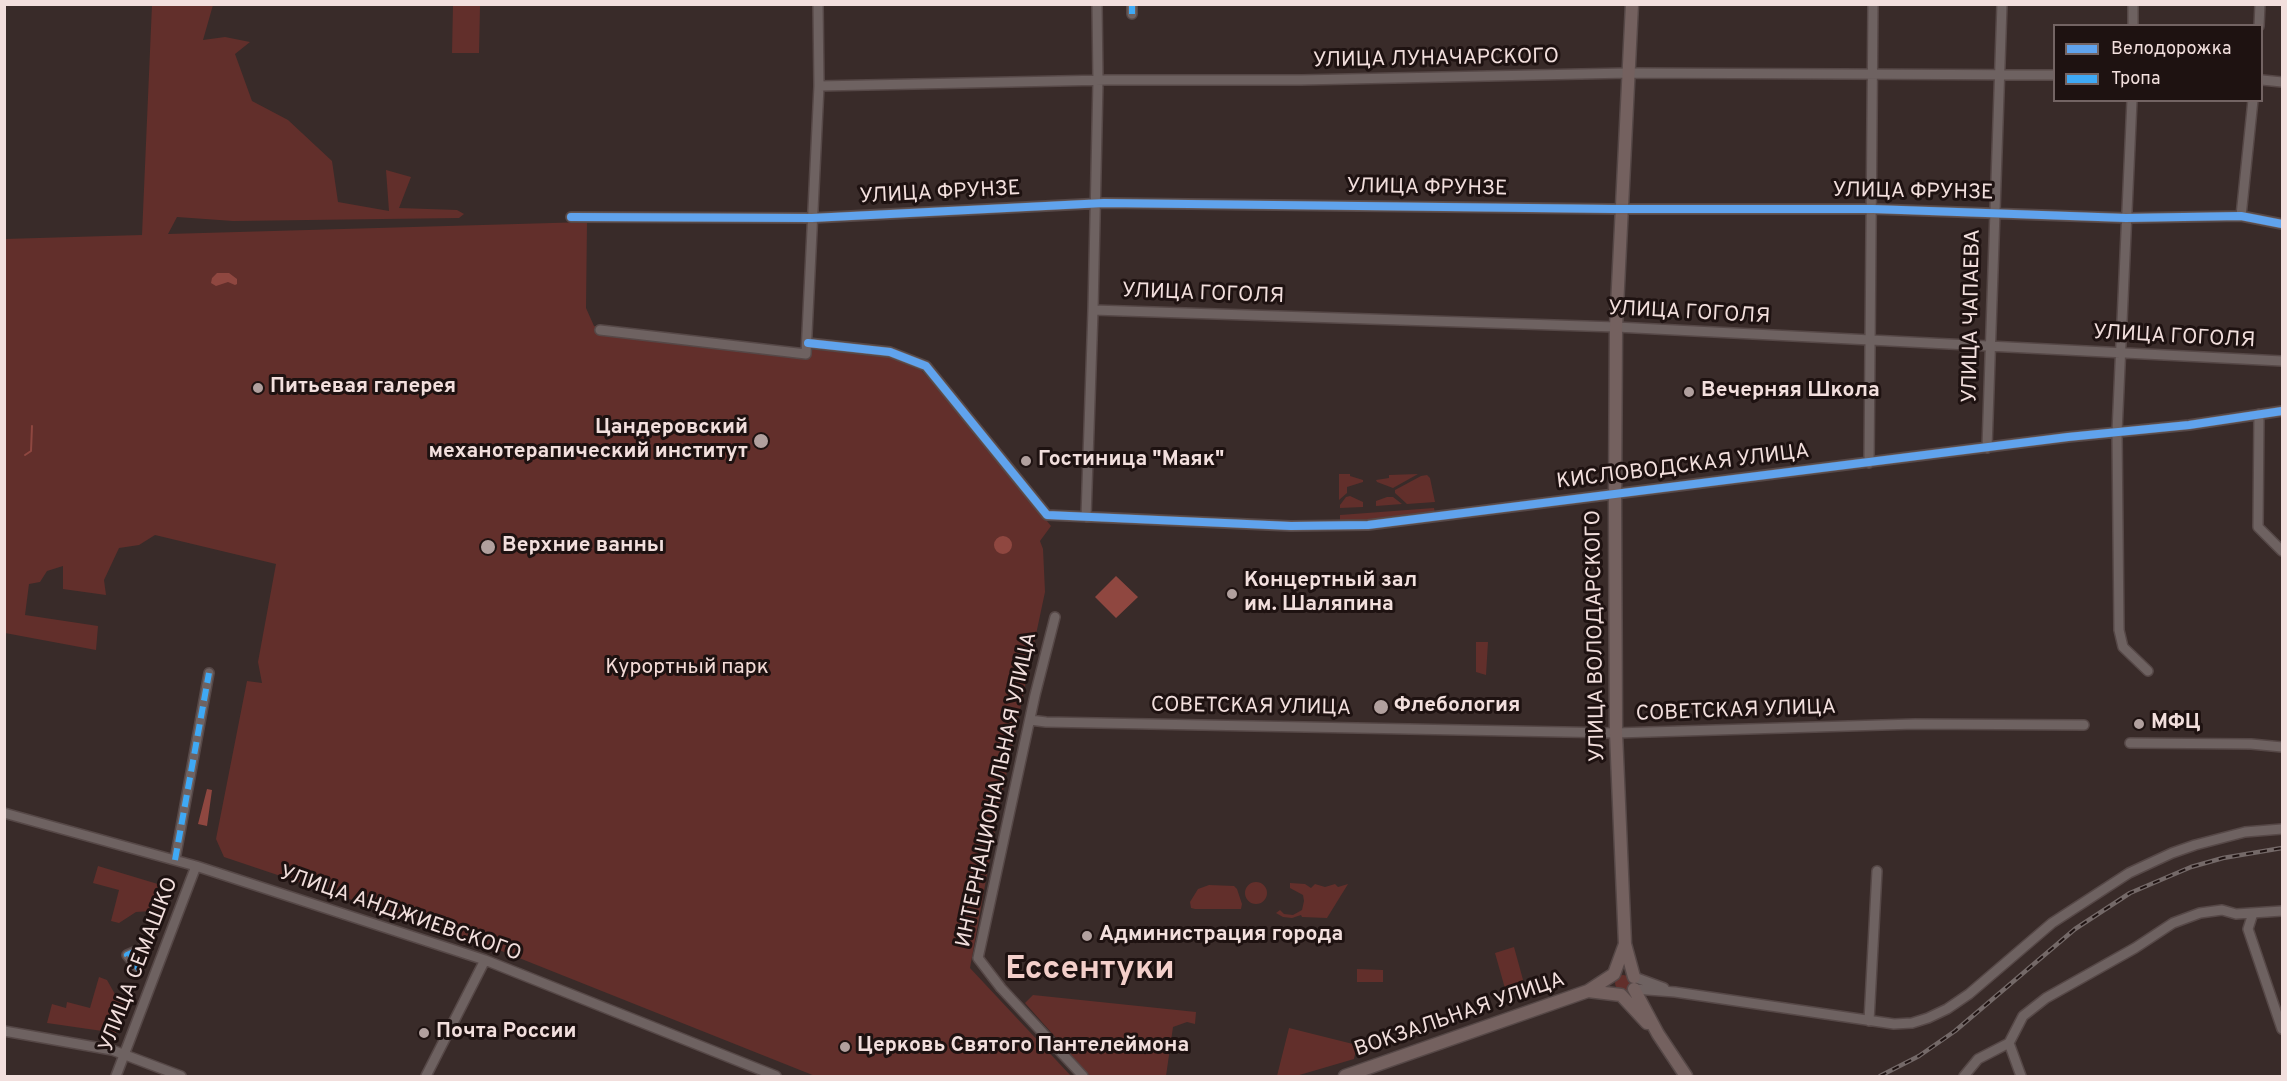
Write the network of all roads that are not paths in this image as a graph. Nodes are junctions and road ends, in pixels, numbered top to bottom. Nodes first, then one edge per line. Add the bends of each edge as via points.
1 (818, 4) edge
2 (1097, 4) edge
3 (1632, 4) edge
4 (1873, 4) edge
5 (2002, 4) edge
6 (2133, 4) edge
7 (2260, 4) edge
8 (2133, 24) edge
9 (2259, 24) edge
10 (1628, 73) junction
11 (1871, 74) junction
12 (2000, 74) junction
13 (2053, 75) edge
14 (2263, 80) edge
15 (1098, 81) junction
16 (2283, 82) edge
17 (819, 86) junction
18 (2132, 102) edge
19 (2253, 102) edge
20 (1094, 204) junction
21 (1873, 209) junction
22 (1621, 210) junction
23 (1994, 213) junction
24 (2241, 216) junction
25 (571, 217) dead end
26 (812, 218) junction
27 (2126, 218) junction
28 (2283, 224) edge
29 (1093, 310) junction
30 (1616, 327) junction
31 (600, 330) dead end
32 (1870, 341) junction
33 (808, 343) junction
34 (1990, 348) junction
35 (2121, 353) junction
36 (2283, 361) edge
37 (2283, 411) edge
38 (2259, 414) junction
39 (2117, 432) junction
40 (1987, 448) junction
41 (1869, 463) junction
42 (1615, 494) junction
43 (1086, 517) junction
44 (2283, 551) edge
45 (1055, 617) dead end
46 (2148, 671) dead end
47 (209, 673) dead end
48 (1030, 720) junction
49 (2084, 725) dead end
50 (1616, 733) junction
51 (2130, 743) dead end
52 (2283, 747) edge
53 (4, 813) edge
54 (2283, 829) edge
55 (176, 860) junction
56 (196, 866) junction
57 (1877, 871) dead end
58 (2283, 911) edge
59 (2253, 913) junction
60 (2236, 914) junction
61 (2248, 929) junction
62 (1625, 944) junction
63 (143, 948) dead end
64 (484, 960) junction
65 (139, 969) dead end
66 (1614, 974) junction
67 (1634, 983) junction
68 (1588, 991) junction
69 (1621, 995) junction
70 (1869, 1021) junction
71 (2283, 1029) edge
72 (4, 1031) edge
73 (1658, 1034) junction
74 (2009, 1043) junction
75 (125, 1054) junction
76 (751, 1072) edge
77 (116, 1077) edge
78 (181, 1077) edge
79 (426, 1077) edge
80 (776, 1077) edge
81 (1083, 1077) edge
82 (1345, 1077) edge
83 (1686, 1077) edge
84 (1964, 1077) edge
85 (2021, 1077) edge

1 - 17 street
2 - 15 street
3 - 10 main road, УЛИЦА ВОЛОДАРСКОГО
4 - 11 street
5 - 12 street, УЛИЦА ЧАПАЕВА
6 - 8 street
7 - 9 street
10 - 11 street, УЛИЦА ЛУНАЧАРСКОГО
10 - 15 street, УЛИЦА ЛУНАЧАРСКОГО
10 - 22 main road, УЛИЦА ВОЛОДАРСКОГО
11 - 12 street, УЛИЦА ЛУНАЧАРСКОГО
11 - 21 street
12 - 13 street, УЛИЦА ЛУНАЧАРСКОГО
12 - 23 street, УЛИЦА ЧАПАЕВА
14 - 16 street
15 - 17 street, УЛИЦА ЛУНАЧАРСКОГО
15 - 20 street
17 - 26 street
18 - 27 street
19 - 24 street
20 - 22 street, УЛИЦА ФРУНЗЕ
20 - 26 street, УЛИЦА ФРУНЗЕ
20 - 29 street
21 - 22 street, УЛИЦА ФРУНЗЕ
21 - 23 street, УЛИЦА ФРУНЗЕ
21 - 32 street
22 - 30 main road, УЛИЦА ВОЛОДАРСКОГО
23 - 27 street, УЛИЦА ФРУНЗЕ
23 - 34 street, УЛИЦА ЧАПАЕВА
24 - 27 street, УЛИЦА ФРУНЗЕ
24 - 28 street, УЛИЦА ФРУНЗЕ
25 - 26 street, УЛИЦА ФРУНЗЕ
26 - 33 street
27 - 35 street
29 - 30 street, УЛИЦА ГОГОЛЯ
29 - 43 street
30 - 32 street, УЛИЦА ГОГОЛЯ
30 - 42 main road, УЛИЦА ВОЛОДАРСКОГО
31 - 33 street via 806,354
32 - 34 street, УЛИЦА ГОГОЛЯ
32 - 41 street
33 - 43 street, КИСЛОВОДСКАЯ УЛИЦА via 890,352 926,366 1047,515
34 - 35 street, УЛИЦА ГОГОЛЯ
34 - 40 street, УЛИЦА ЧАПАЕВА
35 - 36 street, УЛИЦА ГОГОЛЯ
35 - 39 street
37 - 38 street, КИСЛОВОДСКАЯ УЛИЦА
38 - 39 street, КИСЛОВОДСКАЯ УЛИЦА
38 - 44 street via 2258,527
39 - 40 street, КИСЛОВОДСКАЯ УЛИЦА
39 - 46 street via 2119,630 2123,647
40 - 41 street, КИСЛОВОДСКАЯ УЛИЦА
41 - 42 street, КИСЛОВОДСКАЯ УЛИЦА
42 - 43 street, КИСЛОВОДСКАЯ УЛИЦА via 1368,525
42 - 50 main road, УЛИЦА ВОЛОДАРСКОГО
45 - 48 street, ИНТЕРНАЦИОНАЛЬНАЯ УЛИЦА
47 - 55 street
48 - 50 street, СОВЕТСКАЯ УЛИЦА
48 - 81 street, ИНТЕРНАЦИОНАЛЬНАЯ УЛИЦА via 978,958
49 - 50 street, СОВЕТСКАЯ УЛИЦА via 1916,724
50 - 62 main road, УЛИЦА ВОЛОДАРСКОГО
51 - 52 street
53 - 55 street, УЛИЦА АНДЖИЕВСКОГО
54 - 70 street via 2245,832 2205,842 2149,863 2052,923 1947,1009 1912,1023
55 - 56 street, УЛИЦА АНДЖИЕВСКОГО
56 - 64 street, УЛИЦА АНДЖИЕВСКОГО
56 - 75 street, УЛИЦА СЕМАШКО
57 - 70 street
58 - 59 street
59 - 60 street
59 - 61 street
60 - 61 street
60 - 74 street via 2222,910 2200,913 2173,923 2046,998 2023,1016
61 - 71 street
62 - 66 main road
62 - 67 main road
63 - 65 street via 127,955
64 - 76 street, УЛИЦА АНДЖИЕВСКОГО
64 - 79 street
66 - 67 main road via 1625,970
66 - 68 main road
66 - 69 main road via 1610,985
67 - 69 main road via 1628,994
67 - 70 street
67 - 73 main road
68 - 69 main road
68 - 82 main road, ВОКЗАЛЬНАЯ УЛИЦА
69 - 73 main road
72 - 75 street
73 - 83 main road
74 - 84 street via 1978,1059
74 - 85 street
75 - 77 street, УЛИЦА СЕМАШКО
75 - 78 street
76 - 80 street, УЛИЦА АНДЖИЕВСКОГО

